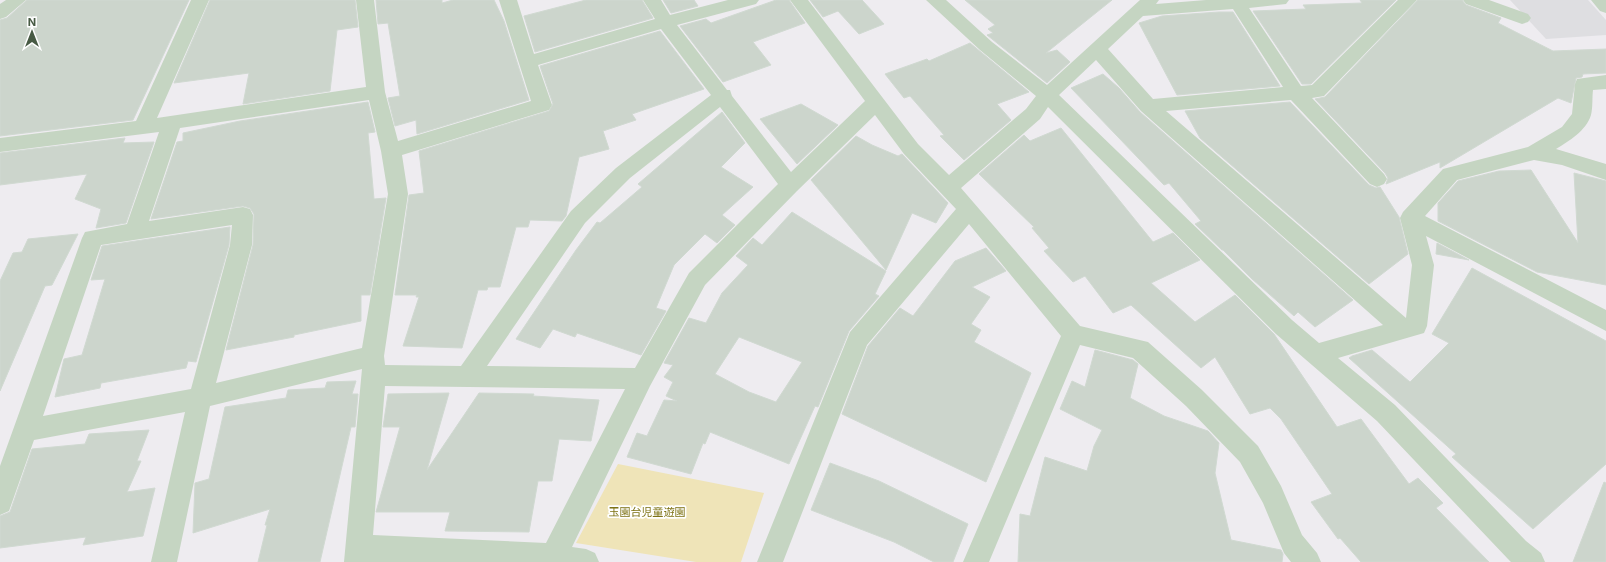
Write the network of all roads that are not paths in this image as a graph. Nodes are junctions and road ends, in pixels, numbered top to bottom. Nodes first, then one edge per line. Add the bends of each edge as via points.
1 (17, 0) edge
2 (200, 0) edge
3 (365, 0) edge
4 (508, 0) edge
5 (652, 0) edge
6 (750, 0) edge
7 (799, 0) edge
8 (935, 0) edge
9 (1150, 0) edge
10 (1280, 0) edge
11 (1408, 0) edge
12 (1472, 0) edge
13 (1600, 0) edge
14 (1238, 4) junction
15 (1606, 7) edge
16 (1136, 11) junction
17 (0, 13) edge
18 (1522, 18) dead end
19 (665, 22) junction
20 (1097, 50) junction
21 (528, 62) junction
22 (1606, 82) edge
23 (376, 92) junction
24 (1296, 93) junction
25 (723, 95) junction
26 (1047, 95) junction
27 (875, 103) junction
28 (1148, 106) junction
29 (172, 123) junction
30 (143, 127) junction
31 (0, 145) edge
32 (391, 151) junction
33 (1534, 153) junction
34 (1606, 172) edge
35 (1377, 179) dead end
36 (790, 185) junction
37 (948, 188) junction
38 (969, 209) junction
39 (1410, 218) junction
40 (135, 231) junction
41 (1606, 321) edge
42 (1404, 330) junction
43 (1073, 334) junction
44 (1316, 354) junction
45 (373, 365) junction
46 (467, 376) junction
47 (642, 379) junction
48 (200, 398) junction
49 (27, 430) junction
50 (0, 502) edge
51 (357, 555) edge
52 (553, 560) edge
53 (164, 562) edge
54 (586, 562) edge
55 (770, 562) edge
56 (976, 562) edge
57 (1308, 562) edge
58 (1532, 562) edge

1 - 17 street
2 - 30 street
3 - 23 street
4 - 21 street
5 - 19 street
6 - 19 street
7 - 27 street
8 - 26 street via 986,46
9 - 16 street
10 - 14 street
11 - 24 street via 1317,91
12 - 18 street
13 - 15 street
14 - 16 street
14 - 24 street
16 - 20 street
19 - 21 street
19 - 25 street
20 - 26 street
20 - 28 street
21 - 32 street via 542,105
22 - 33 street via 1584,84 1582,115 1569,132
23 - 29 street
23 - 32 street
24 - 28 street
24 - 35 street
25 - 36 street
25 - 46 street via 623,173 578,217
26 - 37 street via 1032,114
26 - 44 street via 1284,327
27 - 36 street
27 - 37 street via 910,149
28 - 42 street
29 - 30 street
29 - 40 street
30 - 31 street
32 - 45 street via 398,194
33 - 34 street via 1563,158
33 - 39 street via 1450,174
36 - 47 street via 697,279
37 - 38 street
38 - 43 street
38 - 55 street via 858,339
39 - 41 street
39 - 42 street via 1423,266 1416,326
40 - 48 street via 243,215 241,245
40 - 49 street via 93,238
42 - 44 street
43 - 56 street
43 - 57 street via 1140,349 1200,404 1249,454 1272,495 1293,544
44 - 58 street via 1386,413 1517,550
45 - 46 street
45 - 48 street
45 - 51 street
46 - 47 street
47 - 52 street
48 - 49 street
48 - 53 street
49 - 50 street
51 - 52 street
52 - 54 street

